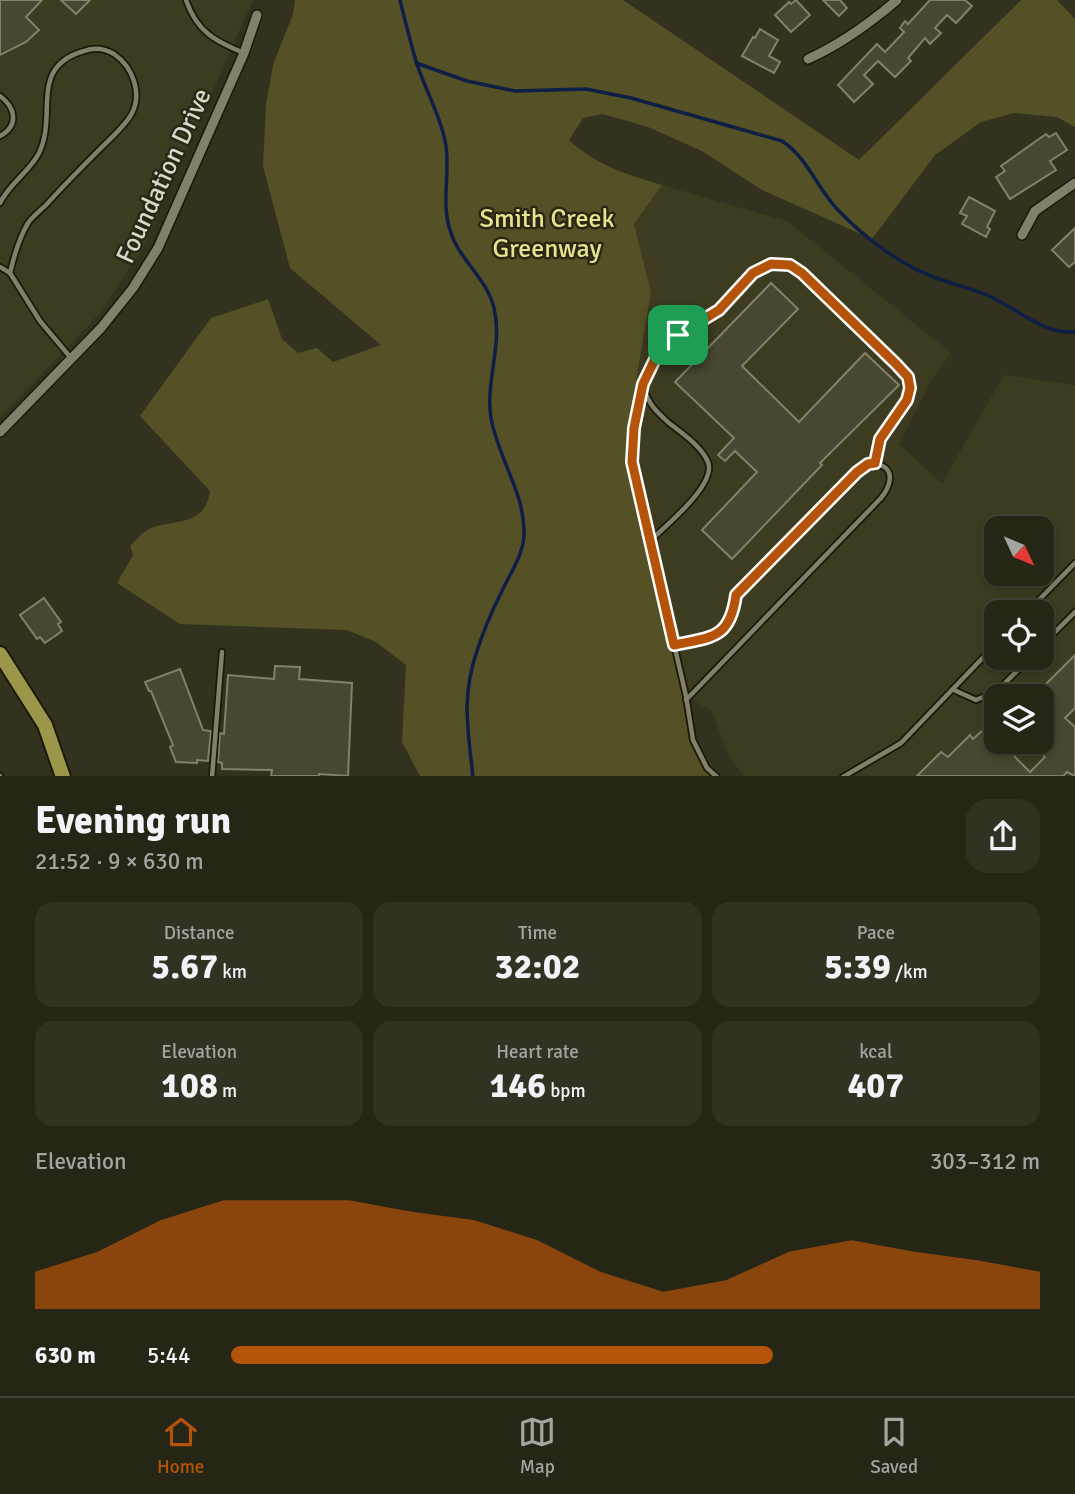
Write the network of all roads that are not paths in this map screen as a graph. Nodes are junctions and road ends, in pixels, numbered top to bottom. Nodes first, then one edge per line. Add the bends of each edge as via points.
1 (186, 0) edge
2 (897, 0) edge
3 (257, 15) dead end
4 (244, 53) junction
5 (808, 59) dead end
6 (0, 96) edge
7 (0, 136) edge
8 (1075, 183) edge
9 (0, 203) edge
10 (1022, 235) dead end
11 (0, 267) edge
12 (10, 273) junction
13 (71, 358) junction
14 (643, 384) junction
15 (0, 432) edge
16 (875, 463) junction
17 (649, 542) junction
18 (1075, 563) edge
19 (1039, 600) edge
20 (1075, 612) edge
21 (1054, 633) edge
22 (674, 645) junction
23 (222, 652) dead end
24 (0, 654) edge
25 (984, 657) edge
26 (1018, 670) edge
27 (954, 690) junction
28 (686, 700) junction
29 (62, 776) edge
30 (212, 776) edge
31 (717, 776) edge
32 (843, 776) edge

1 - 4 lane via 197,23 212,39
2 - 5 street via 870,23
3 - 4 street, Foundation Drive
4 - 13 street, Foundation Drive via 158,248 133,288
6 - 7 lane via 15,120
8 - 10 street via 1035,211
9 - 12 lane via 38,156 47,118 49,79 57,66 69,55 90,49 105,49 118,57 135,80 132,114 29,223
11 - 12 lane
12 - 13 lane via 40,321
13 - 15 street, Foundation Drive
14 - 16 lane via 657,355 678,335 719,310 753,273 771,264 790,265 908,377 907,400 880,439
14 - 17 lane via 632,462
14 - 17 lane via 652,407 701,452 709,466 702,487
16 - 22 lane via 857,472 736,595 727,626 704,639
16 - 28 lane via 886,468 891,486
17 - 22 lane
18 - 19 lane
20 - 21 lane
22 - 28 lane
23 - 30 lane
24 - 29 main road via 45,725
25 - 27 lane
26 - 27 lane via 997,691 976,700
27 - 32 lane via 901,743
28 - 31 lane via 693,740 707,768

